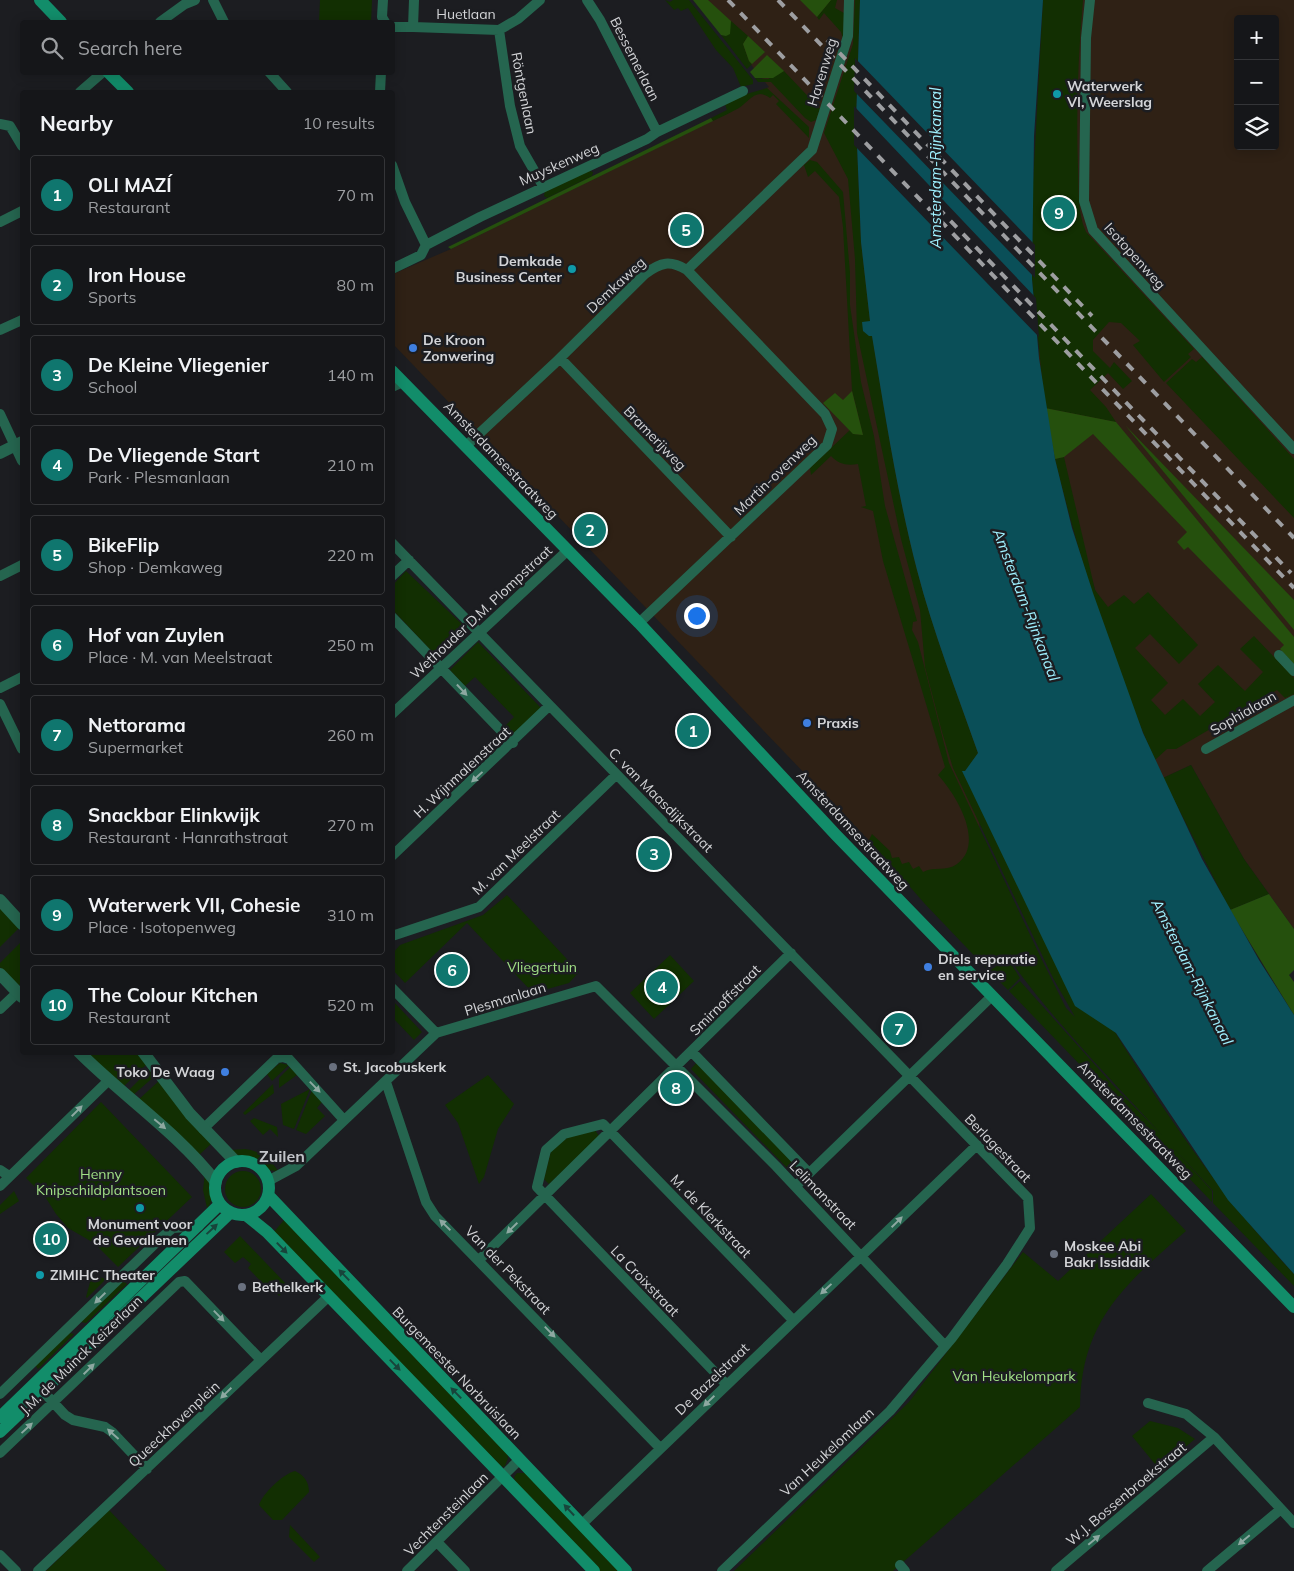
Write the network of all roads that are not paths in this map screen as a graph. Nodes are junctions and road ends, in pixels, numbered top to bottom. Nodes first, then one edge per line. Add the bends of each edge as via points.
1 (40, 0) edge
2 (213, 0) edge
3 (383, 0) edge
4 (414, 0) edge
5 (540, 0) edge
6 (587, 0) edge
7 (849, 0) edge
8 (1090, 0) edge
9 (188, 1) edge
10 (59, 20) edge
11 (163, 20) edge
12 (223, 20) edge
13 (384, 20) edge
14 (395, 27) edge
15 (413, 27) junction
16 (499, 30) junction
17 (100, 75) edge
18 (111, 75) edge
19 (271, 75) edge
20 (381, 75) edge
21 (82, 90) edge
22 (126, 90) edge
23 (285, 90) edge
24 (380, 90) edge
25 (743, 91) dead end
26 (0, 124) edge
27 (657, 132) junction
28 (20, 143) edge
29 (395, 174) edge
30 (543, 186) junction
31 (20, 212) edge
32 (0, 222) edge
33 (426, 245) junction
34 (395, 268) edge
35 (687, 270) junction
36 (20, 321) edge
37 (0, 330) edge
38 (560, 358) junction
39 (398, 384) edge
40 (0, 414) edge
41 (19, 444) edge
42 (467, 445) junction
43 (1294, 449) edge
44 (0, 453) edge
45 (731, 537) junction
46 (395, 546) edge
47 (567, 551) junction
48 (409, 560) junction
49 (20, 566) edge
50 (395, 573) edge
51 (0, 576) edge
52 (395, 620) edge
53 (639, 623) junction
54 (477, 633) junction
55 (1279, 655) dead end
56 (441, 667) junction
57 (1294, 671) edge
58 (20, 678) edge
59 (0, 688) edge
60 (1294, 700) edge
61 (0, 704) edge
62 (549, 706) junction
63 (395, 711) edge
64 (513, 743) junction
65 (20, 745) edge
66 (1206, 750) dead end
67 (616, 775) junction
68 (395, 853) edge
69 (0, 900) edge
70 (20, 922) edge
71 (395, 935) edge
72 (791, 953) junction
73 (0, 974) edge
74 (395, 991) edge
75 (20, 994) edge
76 (992, 996) junction
77 (0, 1008) edge
78 (436, 1034) junction
79 (692, 1052) junction
80 (82, 1055) edge
81 (145, 1055) edge
82 (677, 1066) junction
83 (910, 1076) junction
84 (108, 1081) junction
85 (386, 1082) junction
86 (344, 1120) junction
87 (203, 1129) junction
88 (611, 1131) junction
89 (976, 1145) junction
90 (236, 1162) junction
91 (0, 1170) edge
92 (809, 1173) junction
93 (9, 1176) junction
94 (216, 1182) junction
95 (268, 1182) junction
96 (0, 1186) edge
97 (796, 1186) junction
98 (268, 1195) junction
99 (545, 1197) junction
100 (220, 1204) junction
101 (230, 1213) junction
102 (246, 1215) junction
103 (199, 1226) junction
104 (862, 1256) junction
105 (480, 1259) junction
106 (329, 1296) junction
107 (1294, 1307) edge
108 (793, 1320) junction
109 (945, 1346) junction
110 (260, 1359) junction
111 (726, 1384) junction
112 (39, 1387) junction
113 (0, 1394) edge
114 (54, 1402) junction
115 (1148, 1404) dead end
116 (0, 1417) edge
117 (0, 1432) edge
118 (1214, 1437) junction
119 (660, 1448) junction
120 (0, 1453) edge
121 (519, 1460) junction
122 (147, 1469) junction
123 (503, 1477) junction
124 (1281, 1508) junction
125 (1294, 1523) edge
126 (582, 1524) junction
127 (438, 1543) junction
128 (0, 1555) edge
129 (16, 1571) edge
130 (38, 1571) edge
131 (407, 1571) edge
132 (464, 1571) edge
133 (594, 1571) edge
134 (626, 1571) edge
135 (722, 1571) edge
136 (1056, 1571) edge
137 (1207, 1571) edge

1 - 10 main road
2 - 12 street
3 - 13 street
4 - 15 street
5 - 16 street, Huetlaan
6 - 27 street, Bessemerlaan
7 - 35 street, Havenweg via 848,36 812,150
8 - 43 street, Isotopenweg via 1086,38 1084,201 1093,230
9 - 11 street
14 - 15 street, Huetlaan
15 - 16 street, Huetlaan
16 - 30 street, Röntgenlaan via 510,106 520,146
17 - 21 street
18 - 22 main road
19 - 23 street
20 - 24 street
25 - 27 street, Muyskenweg
26 - 28 street via 10,126
27 - 30 street, Muyskenweg
29 - 33 street
30 - 33 street, Muyskenweg
31 - 32 street
33 - 34 street, Muyskenweg via 421,255
35 - 38 street, Demkaweg via 676,263 658,265
35 - 45 street, Martin-ovenweg via 825,414 832,429 827,445
36 - 37 street
38 - 42 street, Demkaweg
38 - 45 street, Bramerijweg
39 - 42 main road, Amsterdamsestraatweg
40 - 41 street
41 - 44 street
42 - 47 main road, Amsterdamsestraatweg
45 - 53 street, Martin-ovenweg
46 - 48 street, C. van Maasdijkstraat
47 - 53 main road, Amsterdamsestraatweg
47 - 54 street, Wethouder D.M. Plompstraat
48 - 50 street
48 - 54 street, C. van Maasdijkstraat
49 - 51 street
52 - 56 street
53 - 76 main road, Amsterdamsestraatweg via 836,835
54 - 56 street, Wethouder D.M. Plompstraat
54 - 62 street, C. van Maasdijkstraat
55 - 57 street
56 - 63 street, Wethouder D.M. Plompstraat
56 -> 64 street
58 - 59 street
60 - 66 street, Sophialaan
61 - 65 street
62 - 64 street, H. Wijnmalenstraat
62 - 67 street, C. van Maasdijkstraat
64 -> 68 street, H. Wijnmalenstraat
67 - 71 street, M. van Meelstraat via 479,907
67 - 72 street, C. van Maasdijkstraat
69 - 70 street
72 - 79 street, Smirnoffstraat
72 - 83 street, C. van Maasdijkstraat
73 - 75 street
74 - 78 street
75 - 77 street
76 - 83 street
76 - 107 main road, Amsterdamsestraatweg
78 - 82 street, Plesmanlaan via 596,986
78 - 85 street, Plesmanlaan
79 - 82 street, Smirnoffstraat
79 - 92 street, Lelimanstraat
80 - 84 street
81 - 87 street
82 - 88 street, Smirnoffstraat
82 - 97 street, Lelimanstraat
83 - 89 street, Berlagestraat
83 - 92 street
93 -> 84 street
84 -> 94 street via 182,1143
85 - 86 street, Plesmanlaan
105 -> 85 street, Van der Pekstraat via 435,1216 426,1202
87 -> 86 street via 278,1058 283,1057
86 - 95 street, Plesmanlaan via 296,1166
87 - 90 street
88 - 99 street, Smirnoffstraat
88 - 99 street via 603,1124 564,1134 546,1150 537,1187
88 - 108 street, M. de Klerkstraat
104 -> 89 street, De Bazelstraat
89 - 109 street, Berlagestraat via 1028,1198 1030,1228
90 - 94 main road via 220,1173
90 - 95 main road via 256,1165
91 - 93 street
92 - 97 street
93 - 96 street
94 - 100 main road
95 - 98 main road
97 - 104 street, Lelimanstraat
98 - 102 main road via 264,1204
121 -> 98 main road, Burgemeester Norbruislaan
99 -> 105 street, Smirnoffstraat
99 - 111 street, La Croixstraat
100 - 101 main road
100 - 103 main road, J.M. de Muinck Keizerlaan
101 - 102 main road
112 -> 101 main road, J.M. de Muinck Keizerlaan
102 -> 106 main road via 267,1232
103 - 112 main road, J.M. de Muinck Keizerlaan
103 -> 113 street, J.M. de Muinck Keizerlaan via 173,1228 162,1237
104 -> 108 street, De Bazelstraat
104 - 109 street, Lelimanstraat
105 -> 119 street, Van der Pekstraat
106 - 110 street, Queeckhovenplein
106 -> 123 main road
108 - 111 street, De Bazelstraat
109 - 135 street, Van Heukelomlaan via 890,1411
114 -> 110 street, J.M. de Muinck Keizerlaan via 179,1282 185,1281
110 -> 122 street, Queeckhovenplein
111 -> 119 street, De Bazelstraat
112 - 114 street
112 - 116 main road, J.M. de Muinck Keizerlaan
112 - 117 main road, J.M. de Muinck Keizerlaan
120 -> 114 street, J.M. de Muinck Keizerlaan
122 -> 114 street via 112,1432 73,1420
115 - 118 street via 1186,1414
118 - 124 street
136 -> 118 street, W.J. Bossenbroekstraat
119 - 126 street, De Bazelstraat
121 - 123 street, Vechtensteinlaan
126 -> 121 main road, Burgemeester Norbruislaan
122 - 130 street, Queeckhovenplein
123 - 127 street, Vechtensteinlaan
123 - 133 main road
124 - 125 street
124 -> 137 street
126 - 134 main road, Burgemeester Norbruislaan
127 - 131 street, Vechtensteinlaan
127 - 132 street
128 - 129 street

